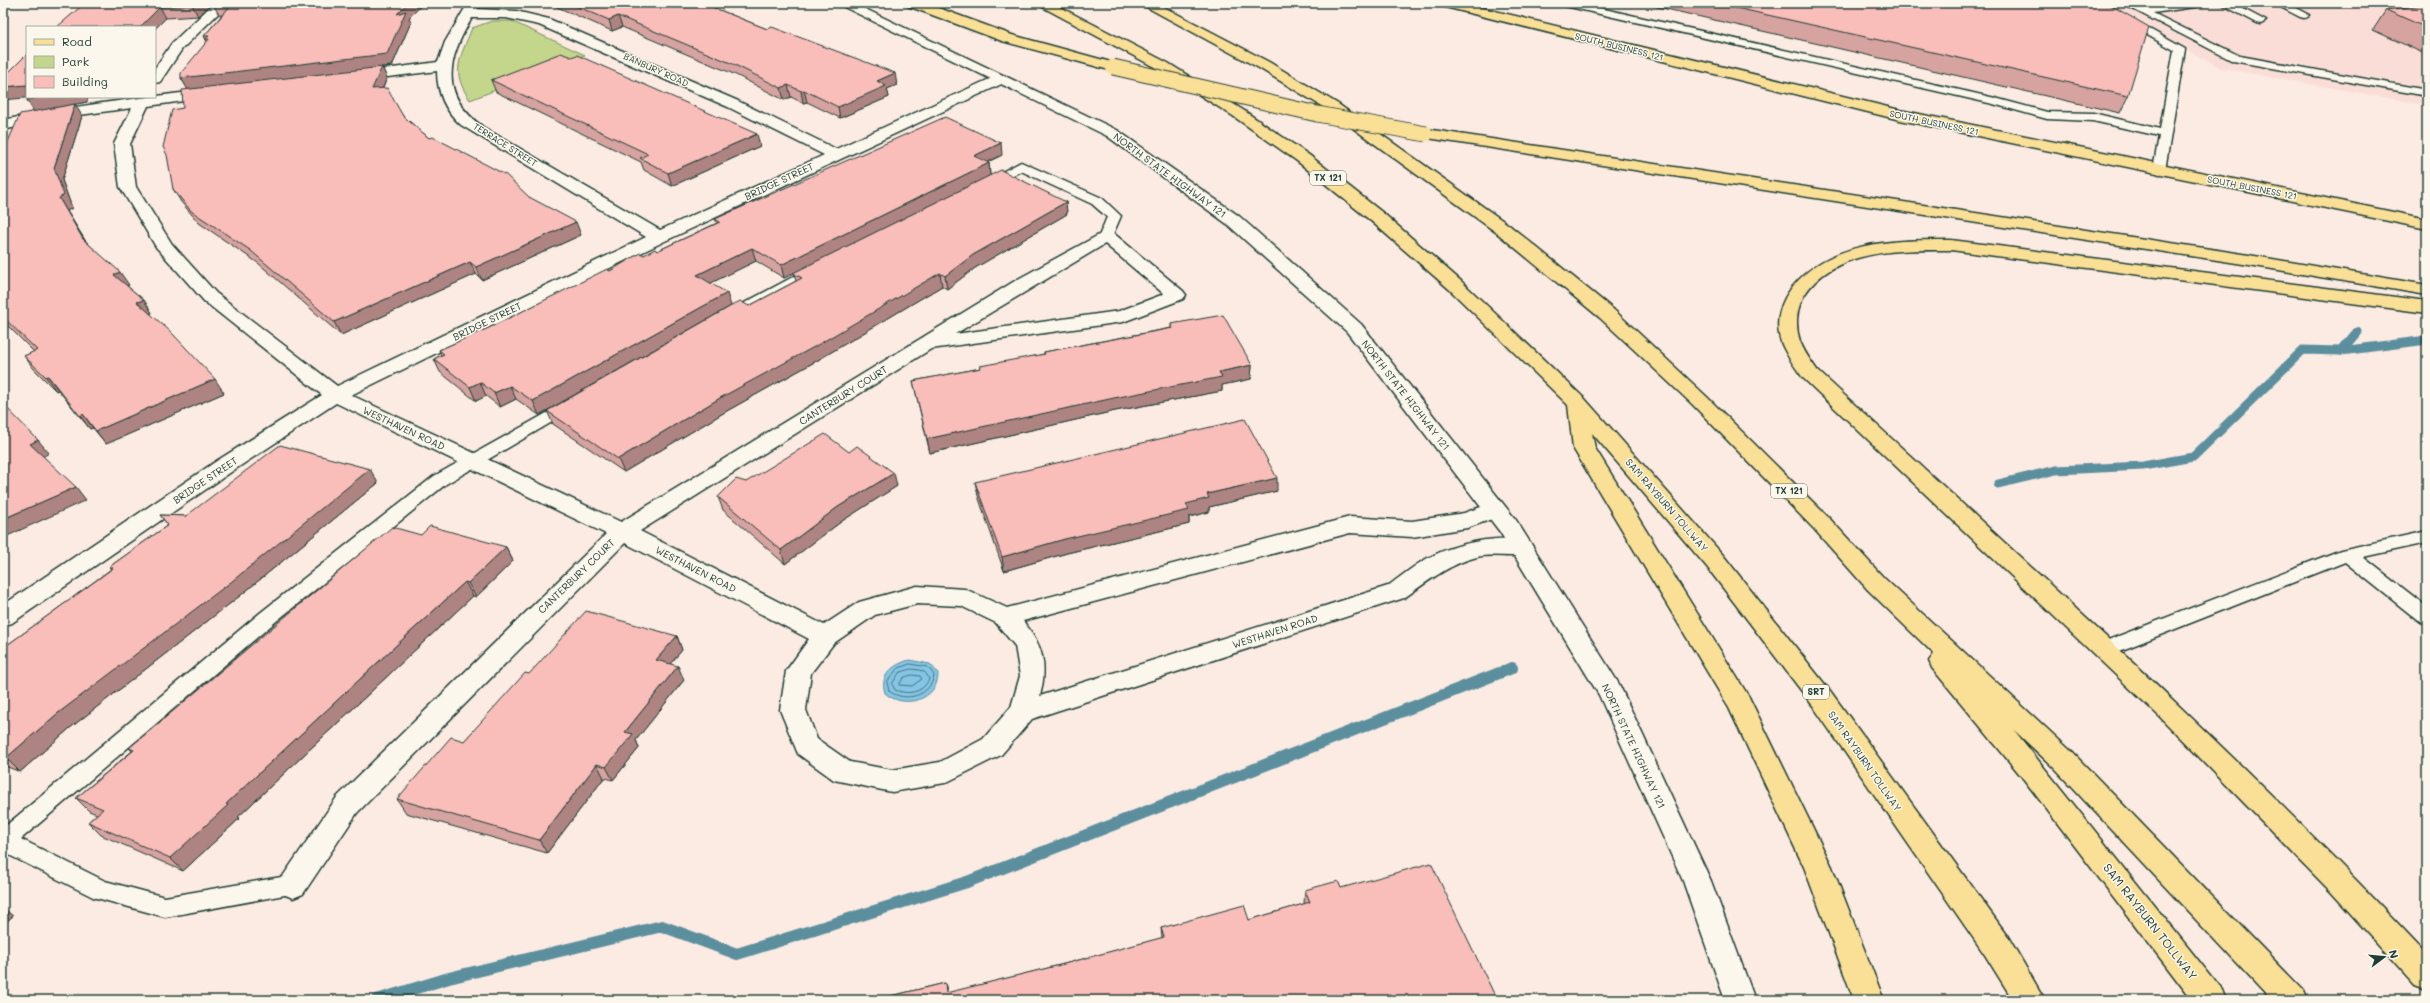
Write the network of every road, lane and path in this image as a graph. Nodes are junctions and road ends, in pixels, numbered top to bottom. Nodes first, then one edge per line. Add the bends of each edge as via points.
1 (222, 3) edge
2 (843, 3) edge
3 (913, 3) edge
4 (1042, 3) edge
5 (1146, 3) edge
6 (1446, 3) edge
7 (1565, 3) edge
8 (2095, 3) edge
9 (2126, 3) edge
10 (2202, 3) edge
11 (2224, 3) edge
12 (2278, 3) edge
13 (472, 8) edge
14 (2142, 11) junction
15 (2304, 15) dead end
16 (2261, 21) dead end
17 (444, 66) junction
18 (156, 78) edge
19 (341, 78) edge
20 (1001, 79) junction
21 (230, 91) edge
22 (2427, 93) edge
23 (155, 98) edge
24 (156, 98) edge
25 (144, 99) edge
26 (3, 125) edge
27 (2165, 134) junction
28 (836, 155) junction
29 (2158, 170) junction
30 (972, 191) edge
31 (2427, 224) edge
32 (1106, 236) junction
33 (659, 237) junction
34 (830, 262) edge
35 (2427, 290) edge
36 (2427, 307) edge
37 (712, 324) edge
38 (926, 344) junction
39 (335, 395) junction
40 (582, 398) edge
41 (1578, 403) junction
42 (472, 460) junction
43 (1495, 510) junction
44 (622, 532) junction
45 (2427, 537) edge
46 (1522, 548) junction
47 (2347, 554) junction
48 (1876, 584) junction
49 (3, 617) edge
50 (1005, 617) junction
51 (2427, 618) edge
52 (825, 636) junction
53 (2105, 649) junction
54 (1023, 712) junction
55 (3, 841) edge
56 (293, 885) joint
57 (2427, 976) edge
58 (1740, 1000) edge
59 (1869, 1000) edge
60 (2030, 1000) edge
61 (2211, 1000) edge
62 (2292, 1000) edge

1 - 18 street via 177,46
2 - 20 street, NORTH STATE HIGHWAY 121
3 - 35 main road, bridge via 1007,38 1113,67 1317,114 1426,134 2242,259
4 - 41 main road, TX 121 via 1163,66 1303,158 1377,217 1455,285
5 - 48 main road, TX 121 via 1264,65 1333,107 1503,229 1607,314 1699,400 1822,524
6 - 29 main road, SOUTH BUSINESS 121 via 1808,94
7 - 27 lane via 1988,99 2047,115 2093,117
8 - 27 lane via 2180,49
9 - 14 lane
10 - 14 lane
11 - 16 lane
12 - 15 lane
13 - 17 street, TERRACE STREET via 449,47
13 - 28 street, BANBURY ROAD via 524,16 544,22 733,104
14 - 22 lane via 2237,59
17 - 19 street
17 - 33 street, TERRACE STREET via 445,86 457,113 478,130
20 - 28 street, BRIDGE STREET
20 - 43 street, NORTH STATE HIGHWAY 121 via 1112,133 1233,220 1354,328
21 - 24 street
23 - 25 street
25 - 26 street via 57,113
25 - 39 street, WESTHAVEN ROAD via 122,144 127,180 128,187 165,247 210,297
27 - 29 lane
28 - 33 street, BRIDGE STREET
29 - 31 main road, SOUTH BUSINESS 121
30 - 32 lane via 1022,166 1097,201 1114,216
32 - 38 street, CANTERBURY COURT
32 - 38 street, CANTERBURY COURT via 1177,295 1123,316
33 - 39 street, BRIDGE STREET
34 - 37 lane
36 - 53 main road via 1951,244 1902,245 1860,252 1823,267 1799,286 1788,310 1791,342 1810,374
38 - 44 street, CANTERBURY COURT
39 - 42 street, WESTHAVEN ROAD
39 - 49 street, BRIDGE STREET via 226,465
40 - 42 lane
41 - 59 main road via 1584,448 1740,704 1818,867
41 - 60 main road, SAM RAYBURN TOLLWAY / SRT via 1715,561 1822,699 1996,945
42 - 44 street, WESTHAVEN ROAD
42 - 55 lane via 440,480 267,618
43 - 46 street, NORTH STATE HIGHWAY 121
43 - 50 street via 1467,520 1412,529 1350,525
44 - 52 street, WESTHAVEN ROAD
44 - 56 street, CANTERBURY COURT via 347,805
45 - 47 lane
46 - 54 street, WESTHAVEN ROAD via 1476,549 1434,565 1396,592
46 - 58 street, NORTH STATE HIGHWAY 121 via 1610,691 1697,881
47 - 51 lane
47 - 53 lane
48 - 61 main road, SAM RAYBURN TOLLWAY via 2031,769
48 - 62 main road via 2064,760
50 - 52 street via 965,598 917,595 866,608
50 - 54 street via 1027,643 1033,676
52 - 54 street via 799,671 793,710 807,746 842,772 892,781 945,772 992,747
53 - 57 main road via 2176,716 2342,884
55 - 56 lane via 101,890 165,907

